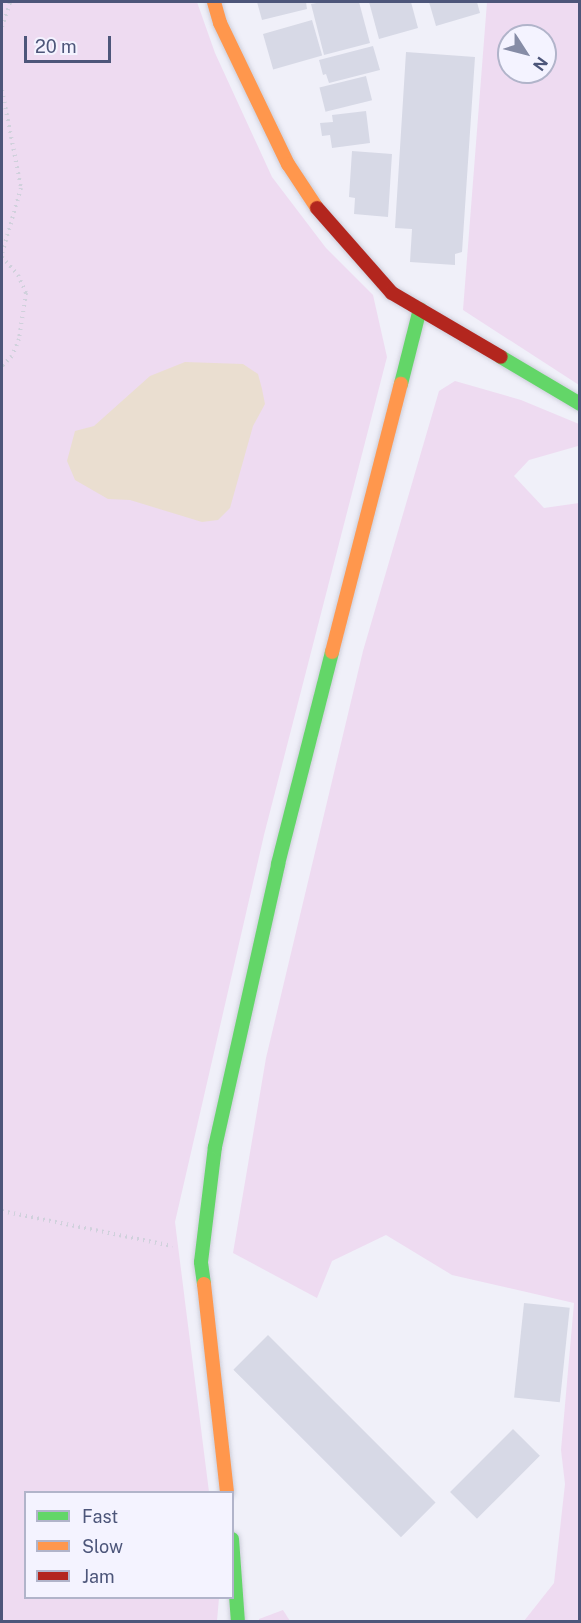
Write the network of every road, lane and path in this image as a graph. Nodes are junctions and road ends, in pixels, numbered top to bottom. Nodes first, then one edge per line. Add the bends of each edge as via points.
1 (10, 2) edge
2 (214, 2) edge
3 (2, 27) edge
4 (2, 90) edge
5 (2, 256) edge
6 (420, 309) junction
7 (2, 366) edge
8 (579, 404) edge
9 (2, 1211) edge
10 (201, 1262) junction
11 (227, 1491) edge
12 (234, 1567) edge
13 (238, 1622) edge

1 - 3 path
2 - 6 street via 220,23 288,164 319,211 392,293
4 - 5 path via 21,188
5 - 7 path via 18,275 26,293 19,339 12,356
6 - 8 street
6 - 10 street via 335,633 239,1026 215,1147
9 - 10 path via 185,1249
10 - 11 street
12 - 13 street

